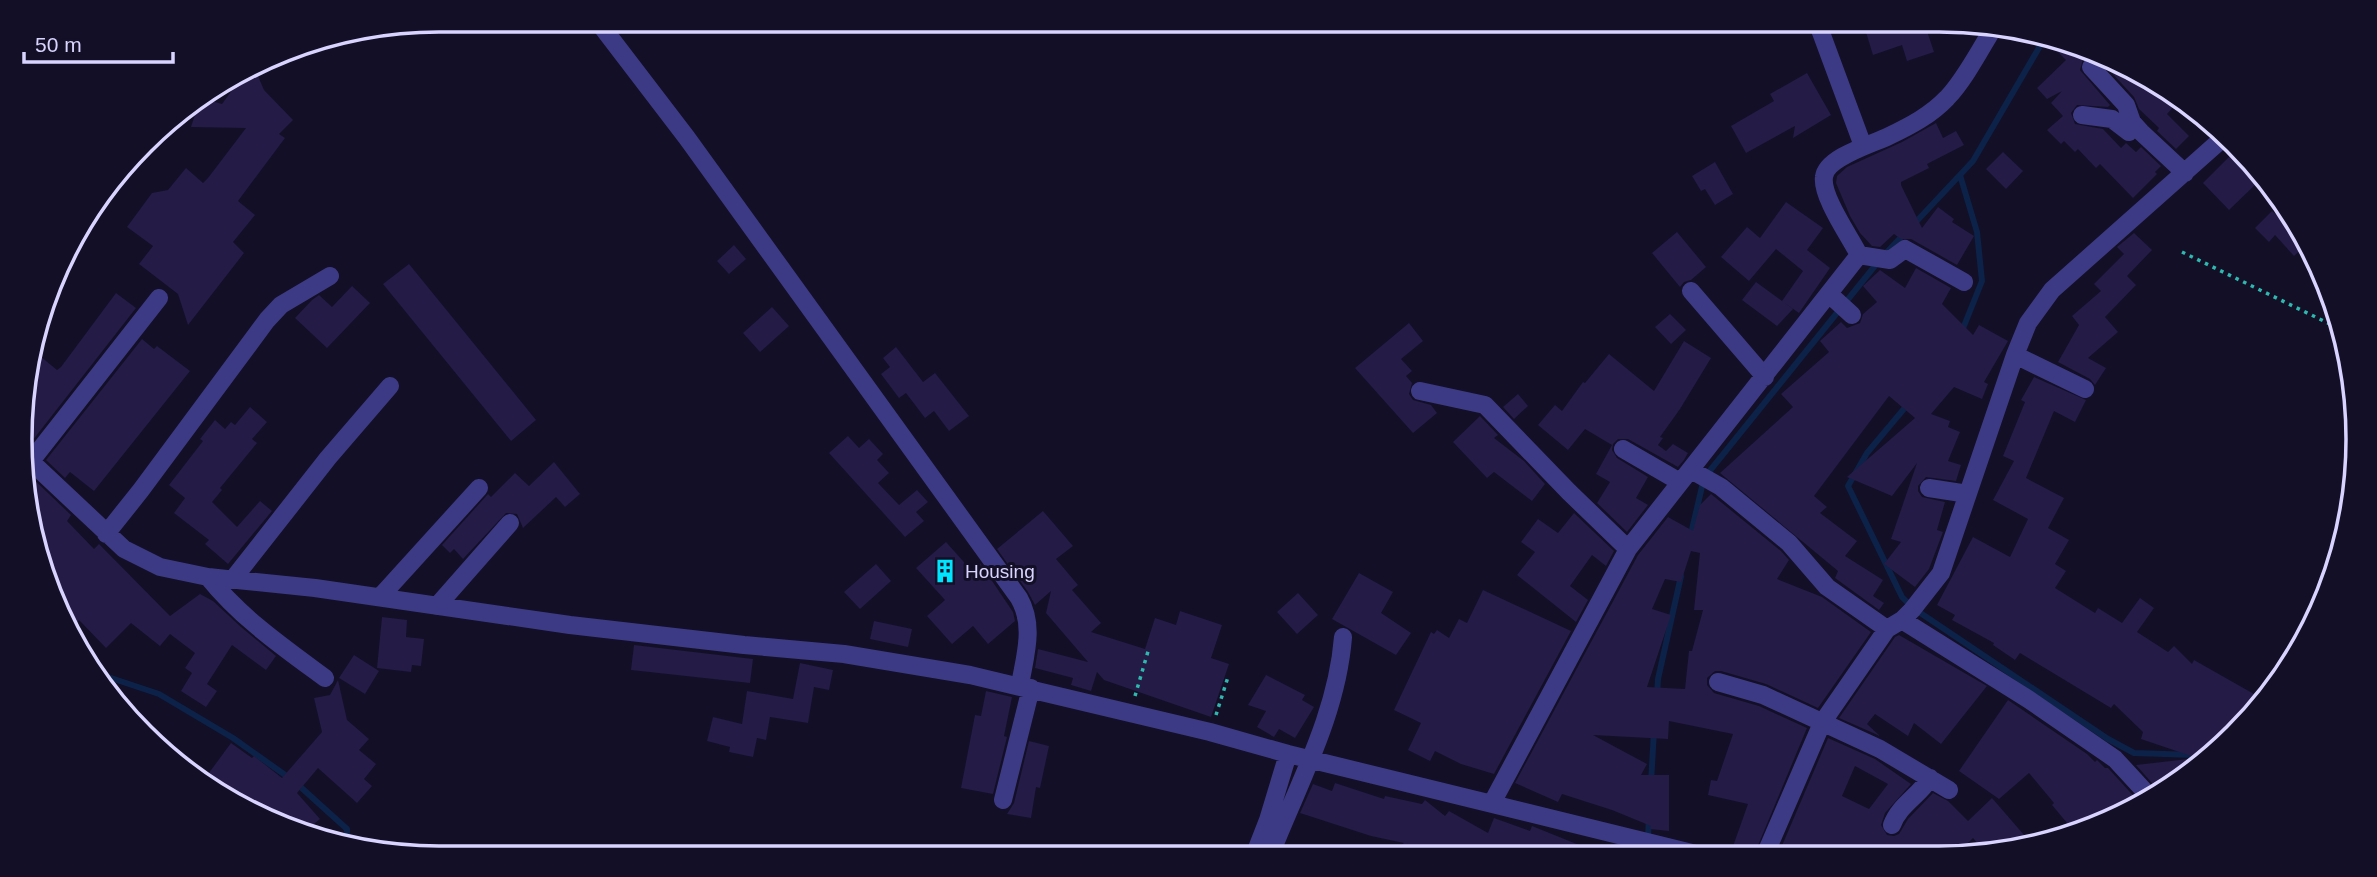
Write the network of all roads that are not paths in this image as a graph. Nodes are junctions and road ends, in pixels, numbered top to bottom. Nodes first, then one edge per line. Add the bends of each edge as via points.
1 (606, 32) edge
2 (1821, 32) edge
3 (1989, 35) edge
4 (2091, 67) dead end
5 (2082, 115) dead end
6 (2130, 131) junction
7 (2218, 143) edge
8 (1863, 146) junction
9 (2185, 173) junction
10 (1874, 257) junction
11 (331, 276) dead end
12 (1964, 282) dead end
13 (1691, 291) dead end
14 (159, 299) dead end
15 (2015, 355) junction
16 (1765, 377) junction
17 (390, 386) dead end
18 (2085, 389) dead end
19 (1420, 391) dead end
20 (1623, 449) dead end
21 (32, 454) edge
22 (32, 463) edge
23 (1690, 476) junction
24 (479, 488) dead end
25 (1929, 488) dead end
26 (1968, 494) junction
27 (510, 523) dead end
28 (106, 534) junction
29 (1628, 549) junction
30 (208, 577) junction
31 (233, 579) junction
32 (380, 597) junction
33 (437, 606) junction
34 (1906, 614) junction
35 (1343, 637) dead end
36 (324, 678) dead end
37 (1718, 682) dead end
38 (1026, 687) junction
39 (1822, 723) junction
40 (1288, 754) junction
41 (1310, 758) junction
42 (1930, 778) junction
43 (1949, 790) dead end
44 (2144, 790) edge
45 (1003, 800) dead end
46 (1492, 803) junction
47 (1892, 825) dead end
48 (1258, 846) edge
49 (1274, 846) edge
50 (1665, 846) edge
51 (1769, 846) edge

1 - 38 street via 1019,598 1029,622
2 - 8 street
3 - 8 street via 1948,97 1924,118
4 - 6 street via 2126,106
5 - 6 street via 2112,119
6 - 9 street
7 - 9 street
8 - 10 street via 1828,166 1825,191
9 - 15 street via 2052,290 2028,323
10 - 12 street via 1905,248
10 - 16 street via 1840,304
11 - 28 street via 281,305 267,320
13 - 16 street
14 - 21 street
15 - 18 street
15 - 26 street
16 - 23 street
17 - 31 street
19 - 29 street via 1485,405
20 - 23 street
22 - 28 street
23 - 29 street
23 - 34 street via 1721,486 1789,543 1828,587
24 - 32 street
25 - 26 street
26 - 34 street via 1941,573
27 - 33 street
28 - 30 street via 142,560
29 - 46 street
30 - 31 street
30 - 36 street via 248,620
31 - 32 street
32 - 33 street
33 - 38 street via 844,654
34 - 39 street
34 - 44 street via 2115,759
35 - 41 street via 1336,689
37 - 39 street via 1763,695
38 - 40 street
38 - 45 street
39 - 42 street
39 - 51 street
40 - 41 street
40 - 48 street
41 - 46 street
41 - 49 street
42 - 43 street
42 - 47 street
46 - 50 street

